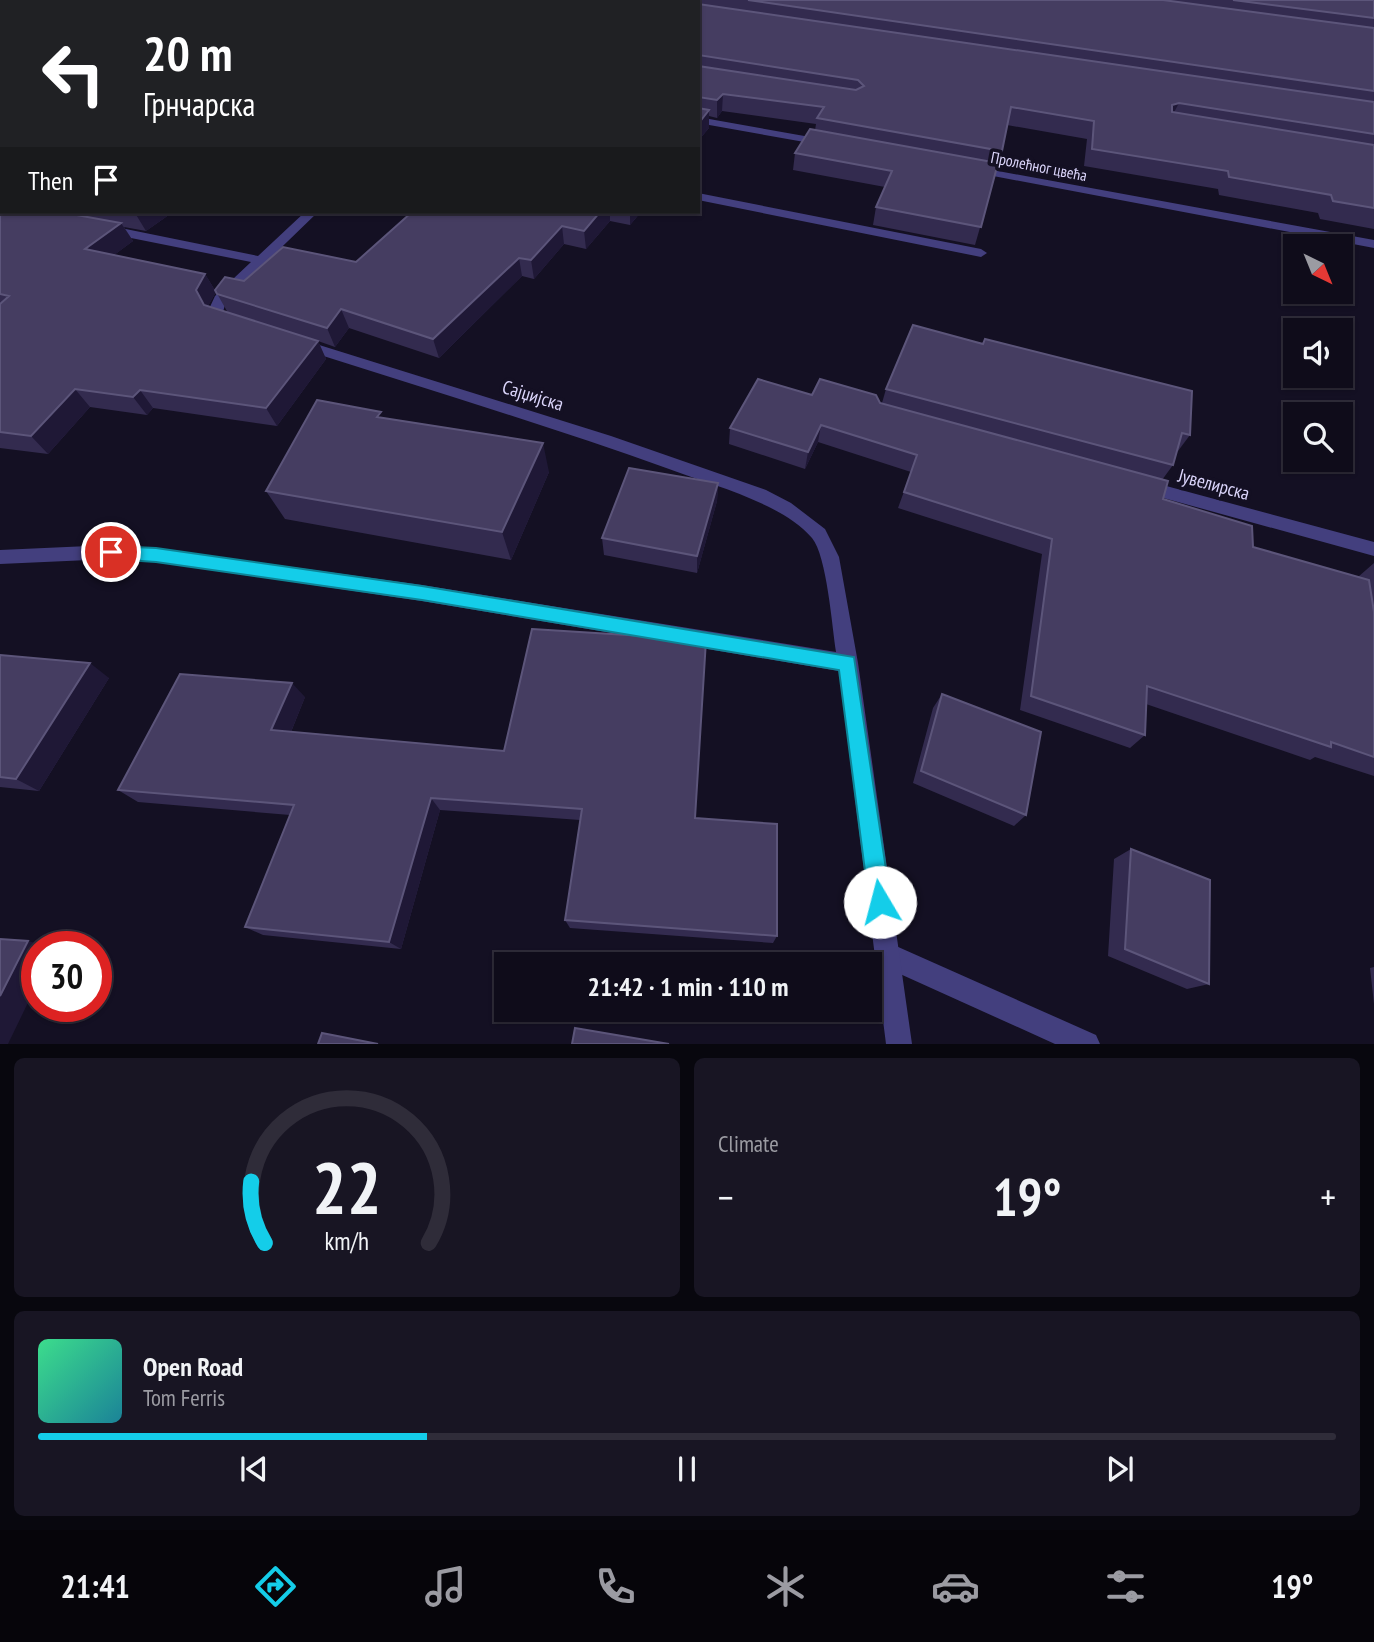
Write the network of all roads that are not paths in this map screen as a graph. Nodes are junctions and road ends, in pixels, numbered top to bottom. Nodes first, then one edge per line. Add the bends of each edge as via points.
1 (700, 120) edge
2 (836, 145) edge
3 (960, 167) edge
4 (700, 196) edge
5 (310, 214) edge
6 (98, 228) edge
7 (1374, 244) edge
8 (981, 253) edge
9 (260, 260) junction
10 (247, 328) edge
11 (279, 338) edge
12 (1124, 481) edge
13 (1374, 549) edge
14 (0, 557) edge
15 (848, 663) junction
16 (887, 955) junction
17 (899, 1044) edge
18 (1087, 1044) edge

1 - 2 street
3 - 7 street, Пролећног цвећа
4 - 8 street
5 - 9 street
6 - 9 street
9 - 10 street via 220,299 216,309 221,318
11 - 15 street, Сајџијска via 605,440 785,508 819,534 830,557
12 - 13 street, Јувелирска
14 - 15 street via 111,552 156,555
15 - 16 street
16 - 17 street
16 - 18 street

